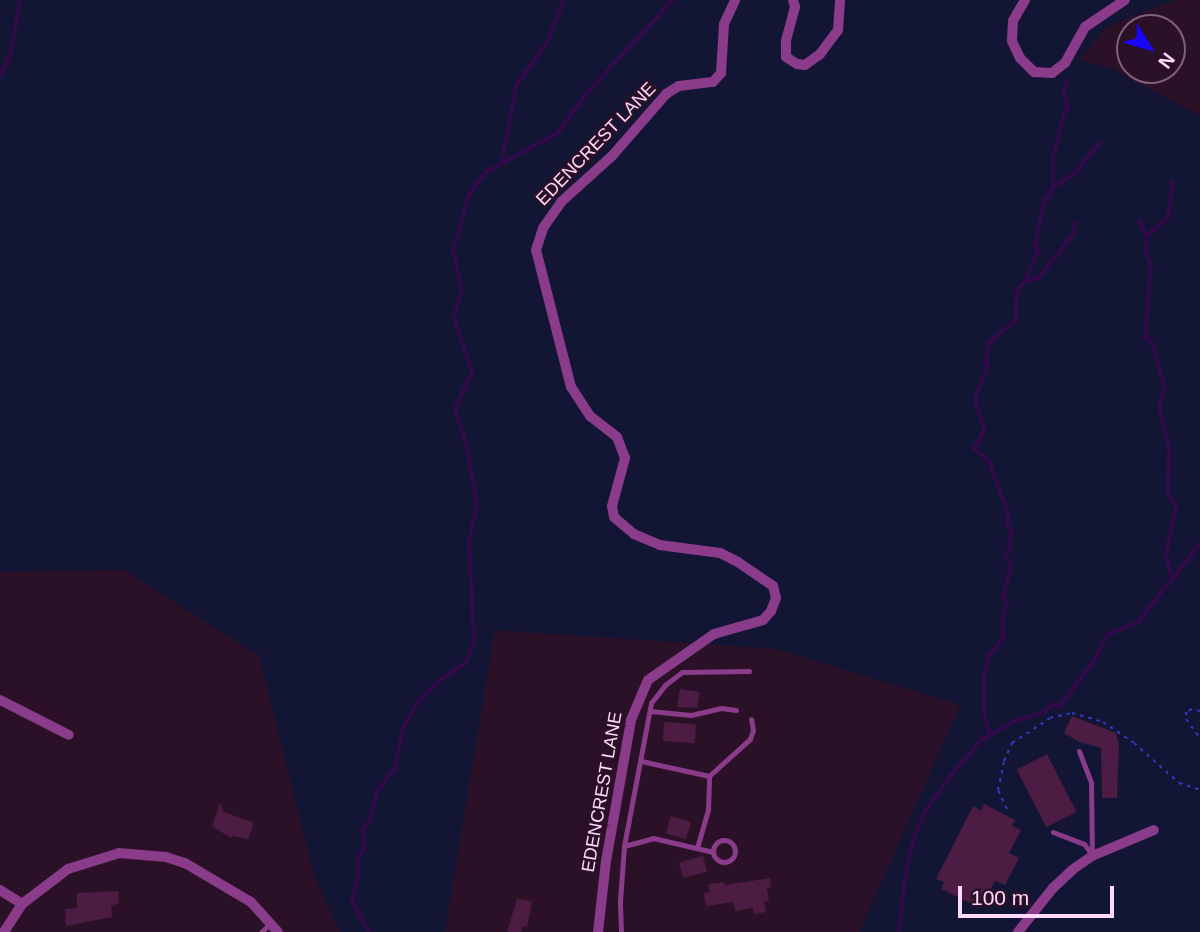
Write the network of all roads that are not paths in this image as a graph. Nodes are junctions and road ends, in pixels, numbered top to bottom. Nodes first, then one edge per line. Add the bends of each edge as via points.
1 (735, 0) edge
2 (793, 0) edge
3 (840, 0) edge
4 (1025, 0) edge
5 (1125, 0) edge
6 (749, 671) dead end
7 (0, 700) edge
8 (736, 710) dead end
9 (650, 711) junction
10 (751, 719) dead end
11 (69, 735) dead end
12 (1079, 751) dead end
13 (641, 761) junction
14 (709, 776) junction
15 (1154, 830) dead end
16 (1053, 832) dead end
17 (624, 846) junction
18 (697, 848) junction
19 (713, 852) junction
20 (1092, 856) junction
21 (0, 890) edge
22 (22, 904) junction
23 (274, 928) edge
24 (4, 932) edge
25 (261, 932) edge
26 (598, 932) edge
27 (621, 932) edge
28 (1018, 932) edge

1 - 26 street, EDENCREST LANE via 724,24 721,73 713,82 679,86 666,94 612,156 556,208 536,250 571,387 590,416 617,437 625,458 612,506 614,517 634,534 660,545 720,553 738,562 773,586 776,598 763,621 714,634 648,680 631,720
2 - 3 street via 786,57 805,65 838,30
4 - 5 street via 1013,21 1012,41 1034,72 1052,73 1065,62 1085,27
6 - 9 lane via 682,672 665,685
7 - 11 street
8 - 9 lane via 691,715
9 - 13 lane
10 - 14 lane via 750,739
12 - 20 lane via 1091,783
13 - 14 lane
13 - 17 lane
14 - 18 lane via 708,810
15 - 20 street
16 - 20 lane via 1084,844
17 - 18 lane via 653,838
17 - 27 lane
18 - 19 lane
19 - 19 lane via 723,863 730,862 736,852 725,840 718,842
20 - 28 street via 1053,888
21 - 22 street
22 - 23 street via 68,869 119,853 184,863 251,902
22 - 24 street
23 - 25 lane

